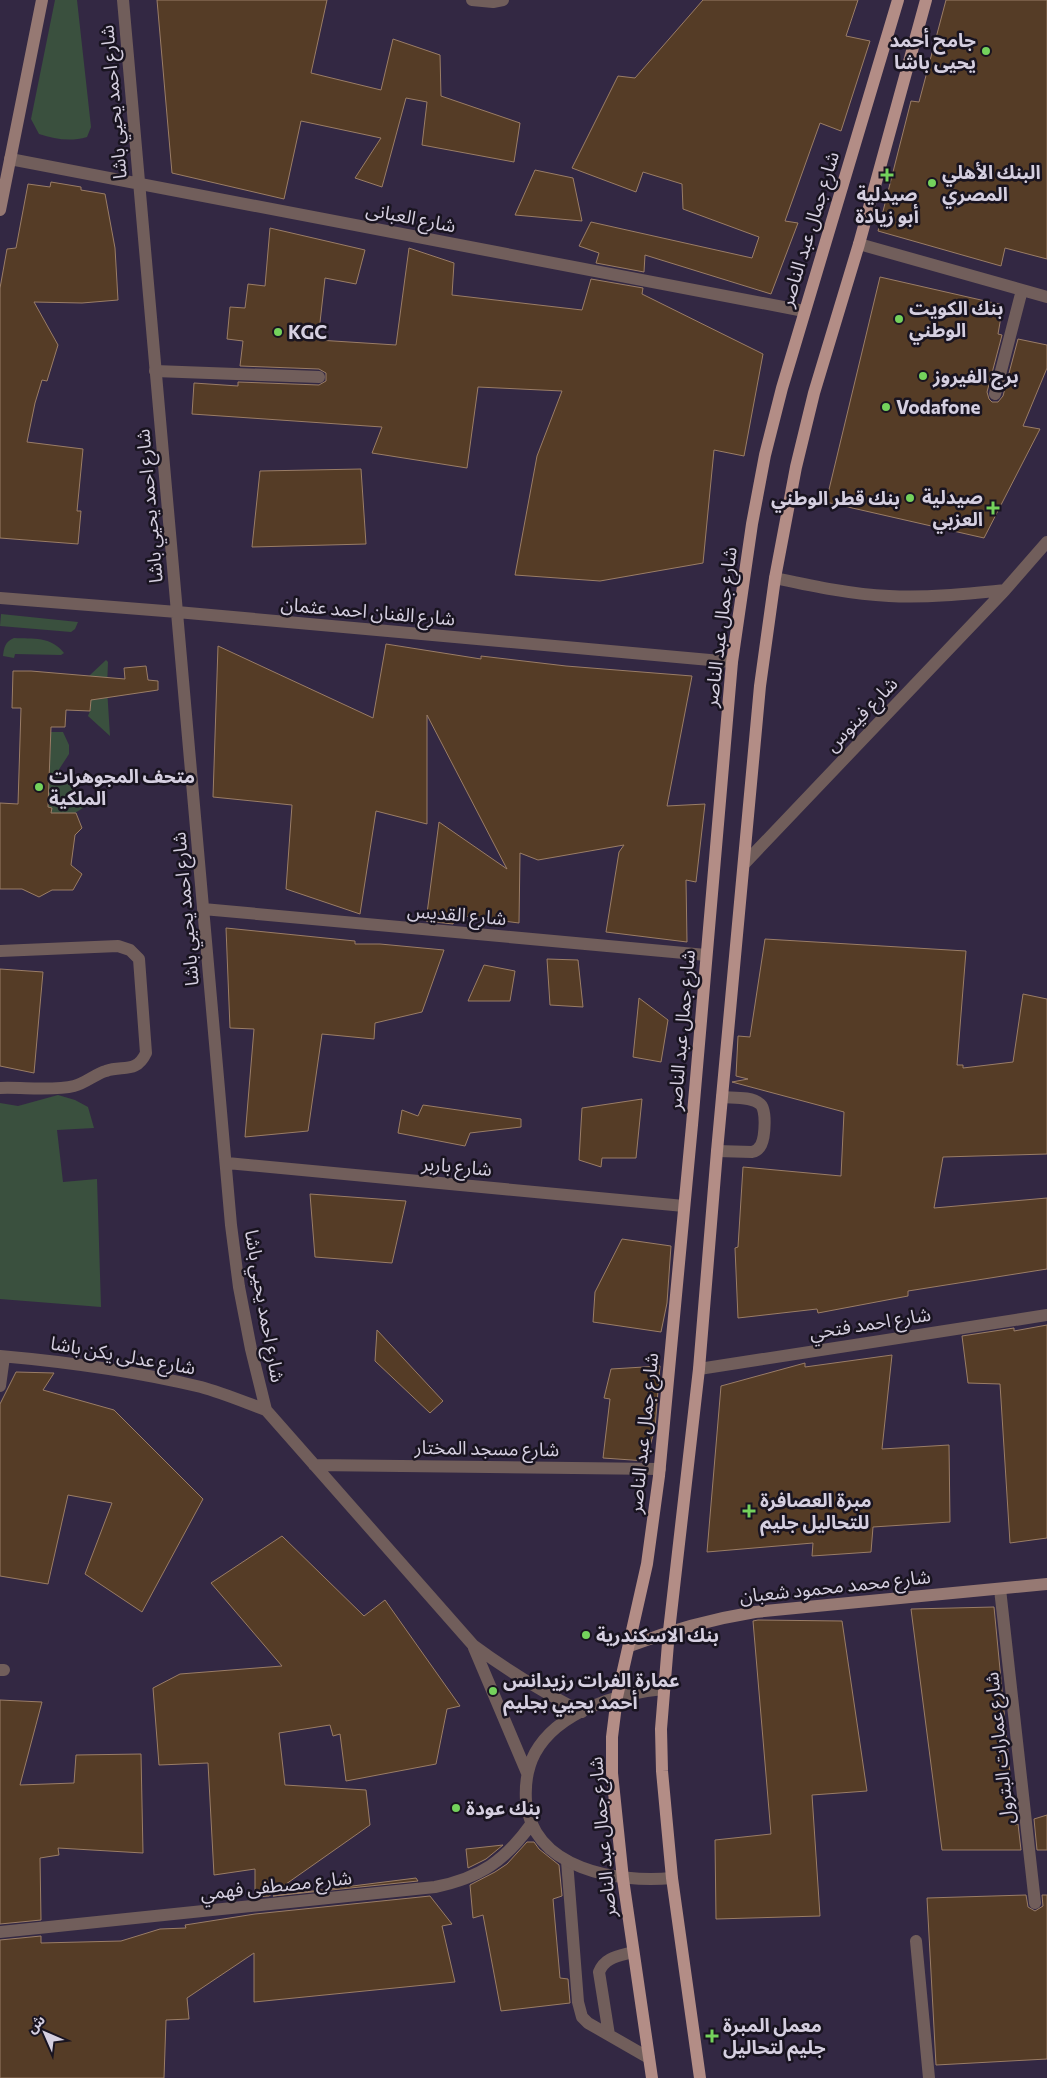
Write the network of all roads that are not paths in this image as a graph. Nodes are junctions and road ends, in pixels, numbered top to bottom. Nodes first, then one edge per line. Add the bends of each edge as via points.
1 (42, 0) edge
2 (123, 0) edge
3 (473, 0) edge
4 (503, 0) edge
5 (898, 0) edge
6 (926, 0) edge
7 (10, 159) junction
8 (138, 183) junction
9 (0, 210) edge
10 (859, 244) junction
11 (1022, 290) junction
12 (1047, 298) edge
13 (804, 311) junction
14 (155, 371) junction
15 (319, 377) dead end
16 (995, 394) dead end
17 (1047, 542) edge
18 (775, 578) junction
19 (1005, 590) junction
20 (0, 598) edge
21 (177, 612) junction
22 (732, 662) junction
23 (744, 864) junction
24 (204, 909) junction
25 (0, 951) edge
26 (706, 956) junction
27 (0, 1088) edge
28 (722, 1097) junction
29 (717, 1151) junction
30 (226, 1163) junction
31 (684, 1206) junction
32 (1047, 1315) edge
33 (2, 1356) edge
34 (699, 1369) junction
35 (0, 1386) edge
36 (266, 1410) junction
37 (314, 1464) junction
38 (660, 1469) junction
39 (1047, 1584) edge
40 (1000, 1589) junction
41 (669, 1631) junction
42 (473, 1645) junction
43 (630, 1646) junction
44 (663, 1689) junction
45 (617, 1697) junction
46 (582, 1712) junction
47 (527, 1773) junction
48 (532, 1824) junction
49 (567, 1861) junction
50 (623, 1878) junction
51 (672, 1878) junction
52 (1035, 1903) dead end
53 (0, 1932) edge
54 (916, 1942) dead end
55 (634, 1952) junction
56 (609, 2035) junction
57 (649, 2058) junction
58 (652, 2078) edge
59 (700, 2078) edge
60 (929, 2078) edge

1 - 7 street
2 - 8 street, شارع احمد يحيي باشا
3 - 4 street
5 - 13 main road, شارع جمال عبد الناصر
6 - 10 main road
7 - 8 street, شارع العبانى
7 - 9 street
8 - 13 street, شارع العبانى
8 - 14 street, شارع احمد يحيي باشا
10 - 11 street
10 - 18 main road via 814,393
11 - 12 street
11 - 16 street
13 - 22 main road, شارع جمال عبد الناصر via 765,455
14 - 15 street
14 - 21 street, شارع احمد يحيي باشا
17 - 19 street, شارع فينوس
18 - 19 street via 832,590 889,596 947,596
18 - 23 main road
19 - 23 street, شارع فينوس
20 - 21 street, شارع الفنان احمد عثمان
21 - 22 street, شارع الفنان احمد عثمان
21 - 24 street, شارع احمد يحيي باشا
22 - 26 main road, شارع جمال عبد الناصر
23 - 28 main road
24 - 26 street, شارع القديس
24 - 30 street, شارع احمد يحيي باشا
25 - 27 street via 118,946 130,950 139,959 146,1053 135,1067 104,1071 69,1087
26 - 31 main road, شارع جمال عبد الناصر
28 - 29 main road
28 - 29 street via 751,1099 765,1110 762,1142 757,1150
29 - 34 main road
30 - 31 street, شارع باربر
30 - 36 street, شارع احمد يحيي باشا via 239,1287
31 - 38 main road, شارع جمال عبد الناصر
32 - 34 street, شارع احمد فتحي
33 - 35 street
33 - 36 street, شارع عدلى يكن باشا via 138,1373 203,1388
34 - 41 main road
36 - 37 street, شارع احمد يحيي باشا
37 - 38 street, شارع مسجد المختار
37 - 42 street, شارع احمد يحيي باشا
38 - 43 main road, شارع جمال عبد الناصر via 647,1564
39 - 40 street, شارع محمد محمود شعبان
40 - 41 street, شارع محمد محمود شعبان via 755,1612
40 - 52 street, شارع عمارات البترول
41 - 43 street, شارع محمد محمود شعبان
41 - 44 main road
42 - 46 street, شارع احمد يحيي باشا via 522,1679
42 - 47 street, شارع احمد يحيي باشا
43 - 45 main road, شارع جمال عبد الناصر
44 - 45 street
44 - 51 main road via 662,1770
45 - 46 street
45 - 50 main road, شارع جمال عبد الناصر via 612,1773
46 - 47 street via 548,1737 535,1753
47 - 48 street via 527,1807
48 - 49 street via 541,1839
48 - 53 street, شارع مصطفى فهمي via 501,1860 480,1873 435,1888
49 - 50 street via 599,1874
49 - 56 street via 579,2010 588,2023
50 - 51 street
50 - 55 main road, شارع جمال عبد الناصر
51 - 59 main road
54 - 60 street
55 - 56 street via 609,1959 599,1972
55 - 57 main road, شارع جمال عبد الناصر
56 - 57 street
57 - 58 main road, شارع جمال عبد الناصر

